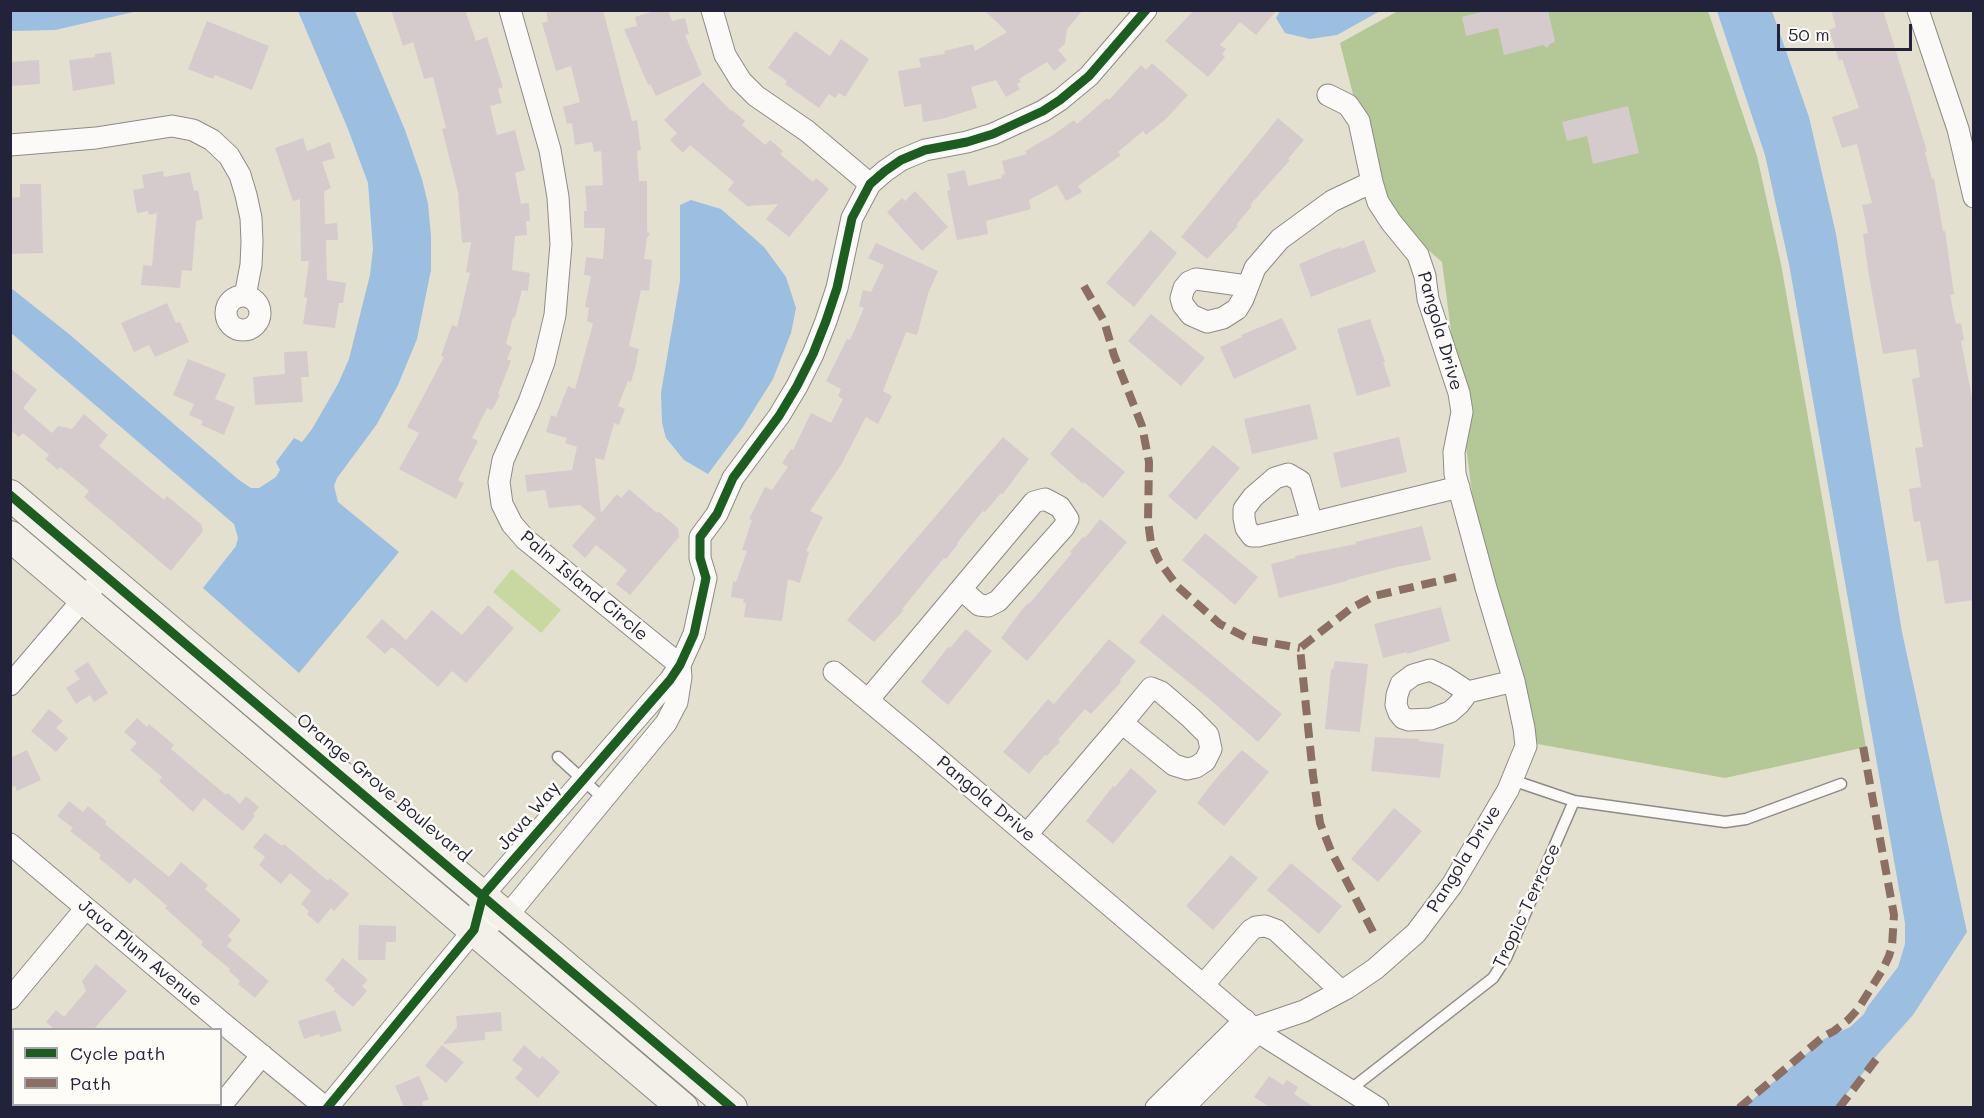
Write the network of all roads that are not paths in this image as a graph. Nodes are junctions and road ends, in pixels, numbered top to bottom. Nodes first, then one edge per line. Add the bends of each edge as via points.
1 (510, 10) edge
2 (712, 10) edge
3 (1146, 10) edge
4 (1918, 10) edge
5 (1328, 95) dead end
6 (10, 145) edge
7 (1372, 182) junction
8 (870, 184) junction
9 (1974, 197) edge
10 (1247, 286) dead end
11 (245, 296) dead end
12 (1458, 487) junction
13 (10, 495) edge
14 (1312, 523) dead end
15 (10, 536) edge
16 (105, 575) junction
17 (961, 589) junction
18 (84, 598) junction
19 (680, 665) junction
20 (834, 672) dead end
21 (1514, 681) junction
22 (10, 685) edge
23 (1467, 693) dead end
24 (868, 700) junction
25 (1122, 723) dead end
26 (558, 757) dead end
27 (582, 780) junction
28 (1512, 780) junction
29 (1840, 784) dead end
30 (605, 800) junction
31 (1574, 801) junction
32 (1027, 834) junction
33 (10, 844) edge
34 (483, 895) junction
35 (86, 908) junction
36 (507, 916) junction
37 (474, 930) junction
38 (1204, 984) junction
39 (1341, 991) junction
40 (10, 999) edge
41 (1252, 1027) junction
42 (262, 1056) junction
43 (1351, 1089) junction
44 (222, 1103) edge
45 (327, 1107) edge
46 (683, 1107) edge
47 (732, 1107) edge
48 (1156, 1107) edge
49 (1183, 1107) edge
50 (1378, 1107) edge

1 - 19 street, Palm Island Circle via 550,150 561,244 555,315 540,372 502,460 502,504 525,539
2 - 8 street via 725,55 741,81
3 - 8 street via 1089,76 1043,111 993,134 925,150 901,160
4 - 9 street via 1958,129
5 - 7 street, Pangola Drive via 1348,105 1359,121
6 - 11 street via 96,138 172,126 193,130 212,140 229,156 246,195 252,242
7 - 10 street via 1332,201 1280,239 1255,268
7 - 12 street, Pangola Drive via 1378,202 1418,255 1459,393 1462,412 1454,452
8 - 19 street via 852,218 837,288 813,354 779,416 733,478 717,514 700,537 700,558 706,578 694,633
12 - 14 street
12 - 21 street, Pangola Drive
13 - 16 street, Orange Grove Boulevard
15 - 18 street
16 - 18 street
16 - 34 street, Orange Grove Boulevard
17 - 17 street via 1034,502 1045,499 1060,507 1068,519 1064,527 998,601 979,605
17 - 24 street
18 - 22 street
18 - 37 street
19 - 27 street, Java Way
19 - 30 street via 677,702 666,723
20 - 24 street, Pangola Drive
21 - 23 street
21 - 28 street, Pangola Drive via 1526,746
24 - 32 street, Pangola Drive
25 - 32 street
26 - 27 lane
27 - 30 lane
27 - 34 street, Java Way
28 - 31 lane
28 - 39 street, Pangola Drive via 1452,885 1416,933 1375,969
29 - 31 lane via 1746,819 1725,822
30 - 36 street
31 - 43 lane, Tropic Terrace via 1506,958 1493,978
32 - 38 street, Pangola Drive
33 - 35 street, Java Plum Avenue
34 - 36 street, Orange Grove Boulevard
34 - 37 street, Java Way
35 - 40 street
35 - 42 street, Java Plum Avenue
36 - 37 street
36 - 47 street, Orange Grove Boulevard
37 - 45 street, Java Way
37 - 46 street
38 - 39 street via 1251,930 1265,926 1276,930
38 - 41 street, Pangola Drive
39 - 41 street, Pangola Drive via 1304,1011
41 - 43 street
41 - 48 street
41 - 49 street
42 - 44 street
42 - 45 street, Java Plum Avenue
43 - 50 street

